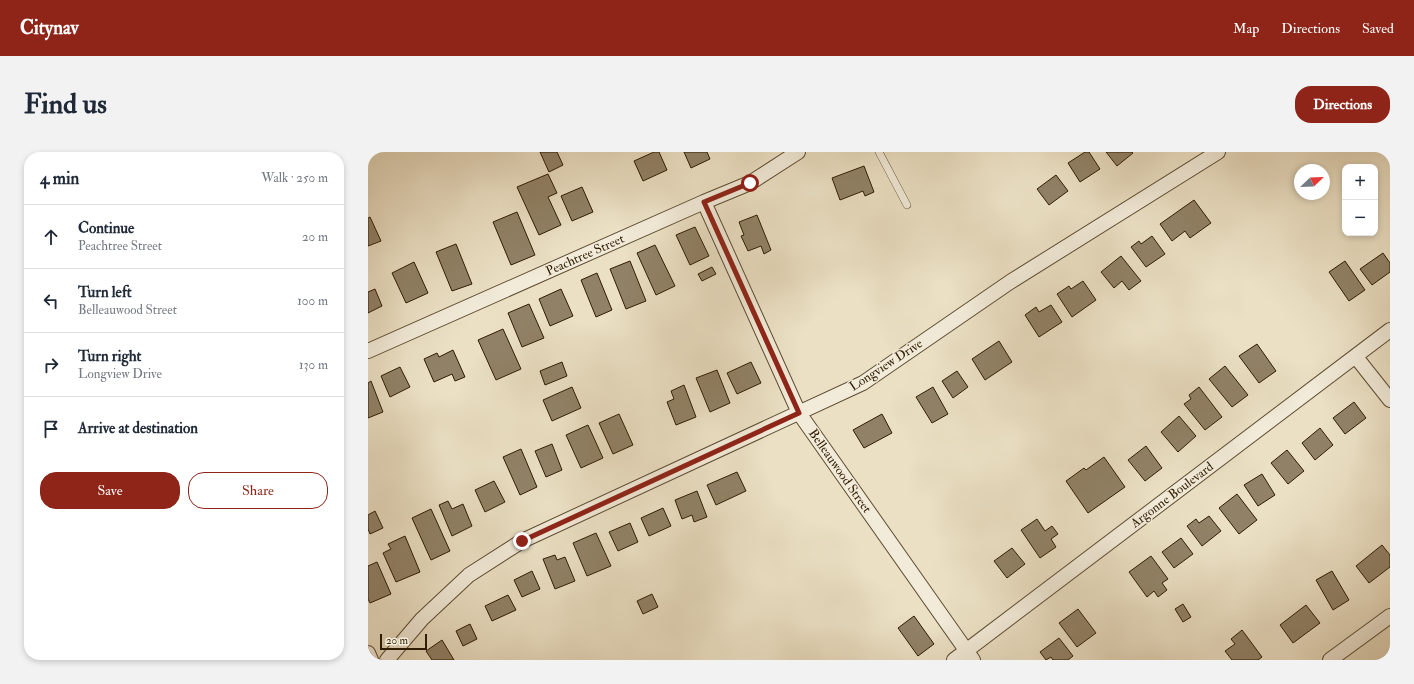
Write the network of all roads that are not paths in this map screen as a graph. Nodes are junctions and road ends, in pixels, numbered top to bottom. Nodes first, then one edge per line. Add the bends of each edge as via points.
1 (798, 152) edge
2 (879, 152) edge
3 (1218, 152) edge
4 (1202, 156) edge
5 (704, 202) junction
6 (907, 205) dead end
7 (1390, 330) edge
8 (368, 351) edge
9 (1356, 357) junction
10 (1390, 400) edge
11 (799, 413) junction
12 (1390, 616) edge
13 (368, 653) edge
14 (969, 655) edge
15 (371, 660) edge
16 (387, 660) edge
17 (954, 660) edge
18 (1330, 660) edge

1 - 5 street, Peachtree Street via 750,183
2 - 6 lane
3 - 4 street, Longview Drive
4 - 11 street, Longview Drive via 1010,282 864,383
5 - 8 street, Peachtree Street
5 - 11 street, Belleauwood Street
7 - 9 street, Argonne Boulevard
9 - 10 street
9 - 14 street, Argonne Boulevard
11 - 14 street, Belleauwood Street
11 - 16 street, Longview Drive via 522,541 469,575 422,619
12 - 18 street
13 - 15 street
14 - 17 street, Argonne Boulevard

